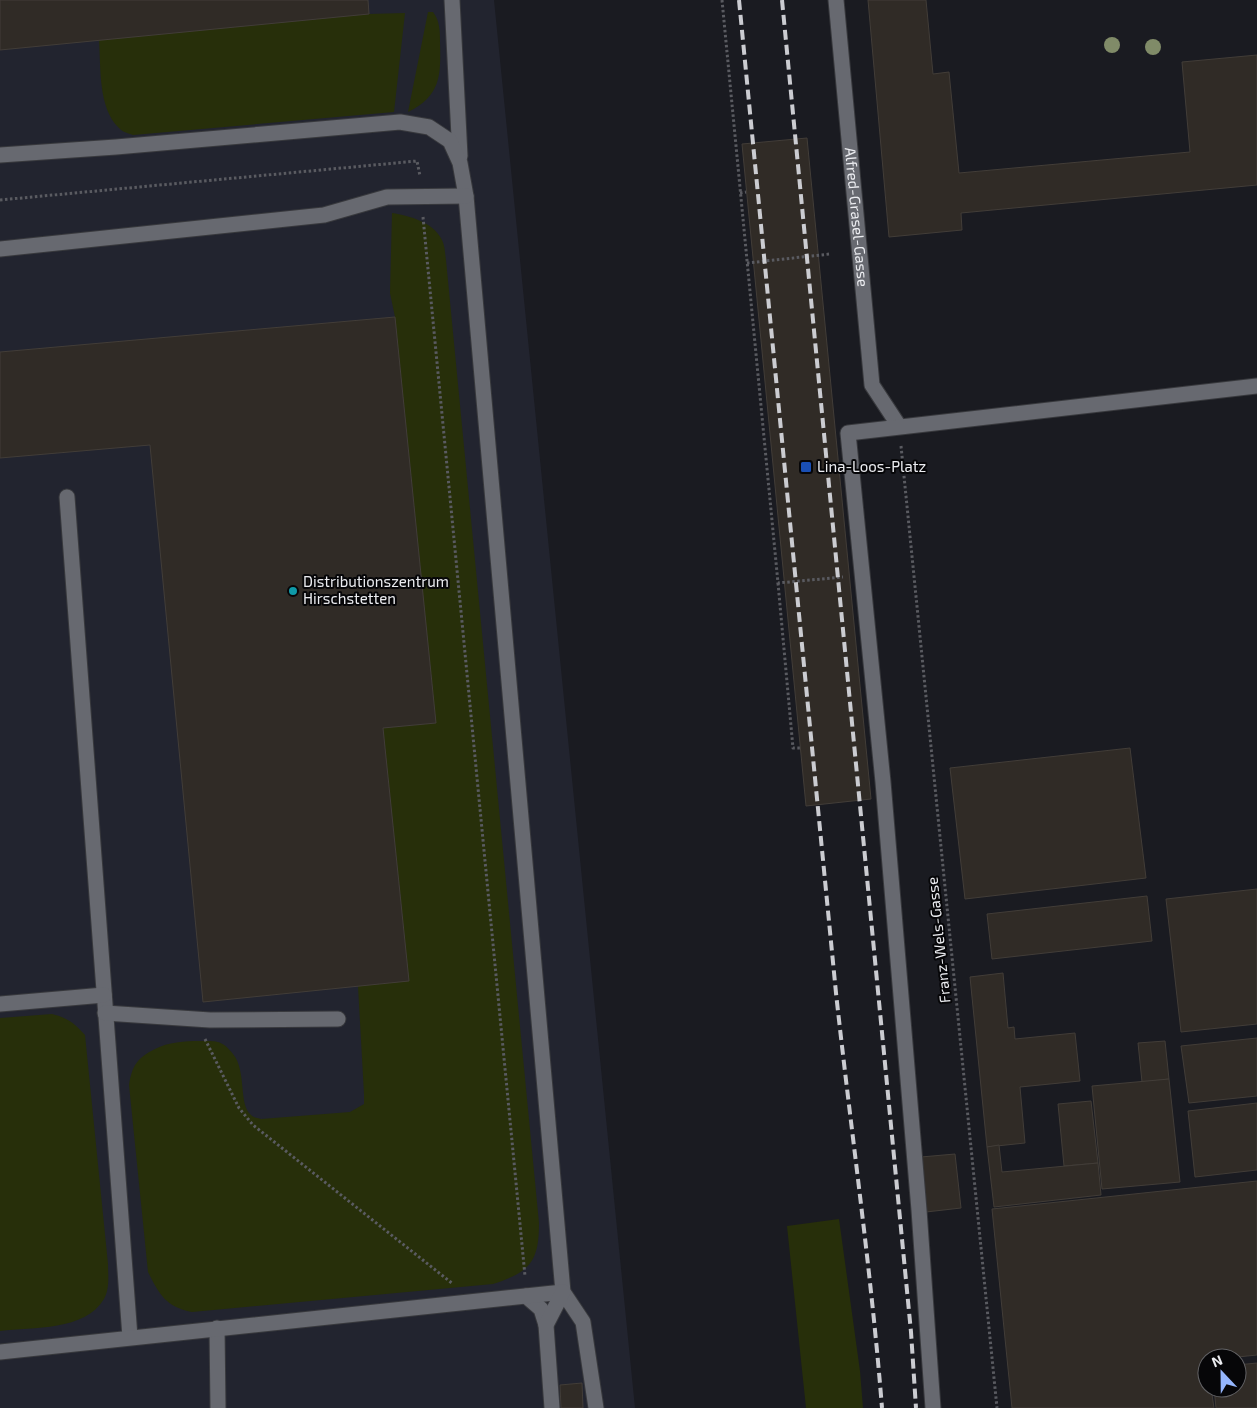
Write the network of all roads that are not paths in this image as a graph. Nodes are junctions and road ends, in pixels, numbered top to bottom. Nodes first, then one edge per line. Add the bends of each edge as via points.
1 (452, 0) edge
2 (836, 0) edge
3 (0, 155) edge
4 (460, 163) junction
5 (466, 196) junction
6 (0, 250) edge
7 (1257, 386) edge
8 (899, 426) junction
9 (66, 497) dead end
10 (104, 994) junction
11 (0, 1004) edge
12 (105, 1013) junction
13 (338, 1019) dead end
14 (563, 1292) junction
15 (526, 1296) junction
16 (546, 1324) junction
17 (217, 1328) junction
18 (130, 1338) junction
19 (0, 1352) edge
20 (218, 1408) edge
21 (552, 1408) edge
22 (596, 1408) edge
23 (933, 1408) edge

1 - 4 street
2 - 8 street, Alfred-Grasel-Gasse via 872,385
3 - 4 street via 400,122 429,126 450,141
4 - 5 street
5 - 6 street via 387,197 324,215
5 - 14 street
7 - 8 street
8 - 23 street via 848,433 882,774
9 - 10 street
10 - 11 street
10 - 12 street
12 - 13 street via 195,1019
12 - 18 street
14 - 15 street
14 - 16 street
14 - 22 street via 583,1322
15 - 16 street via 541,1309
15 - 17 street
16 - 21 street
17 - 18 street
17 - 20 street
18 - 19 street

